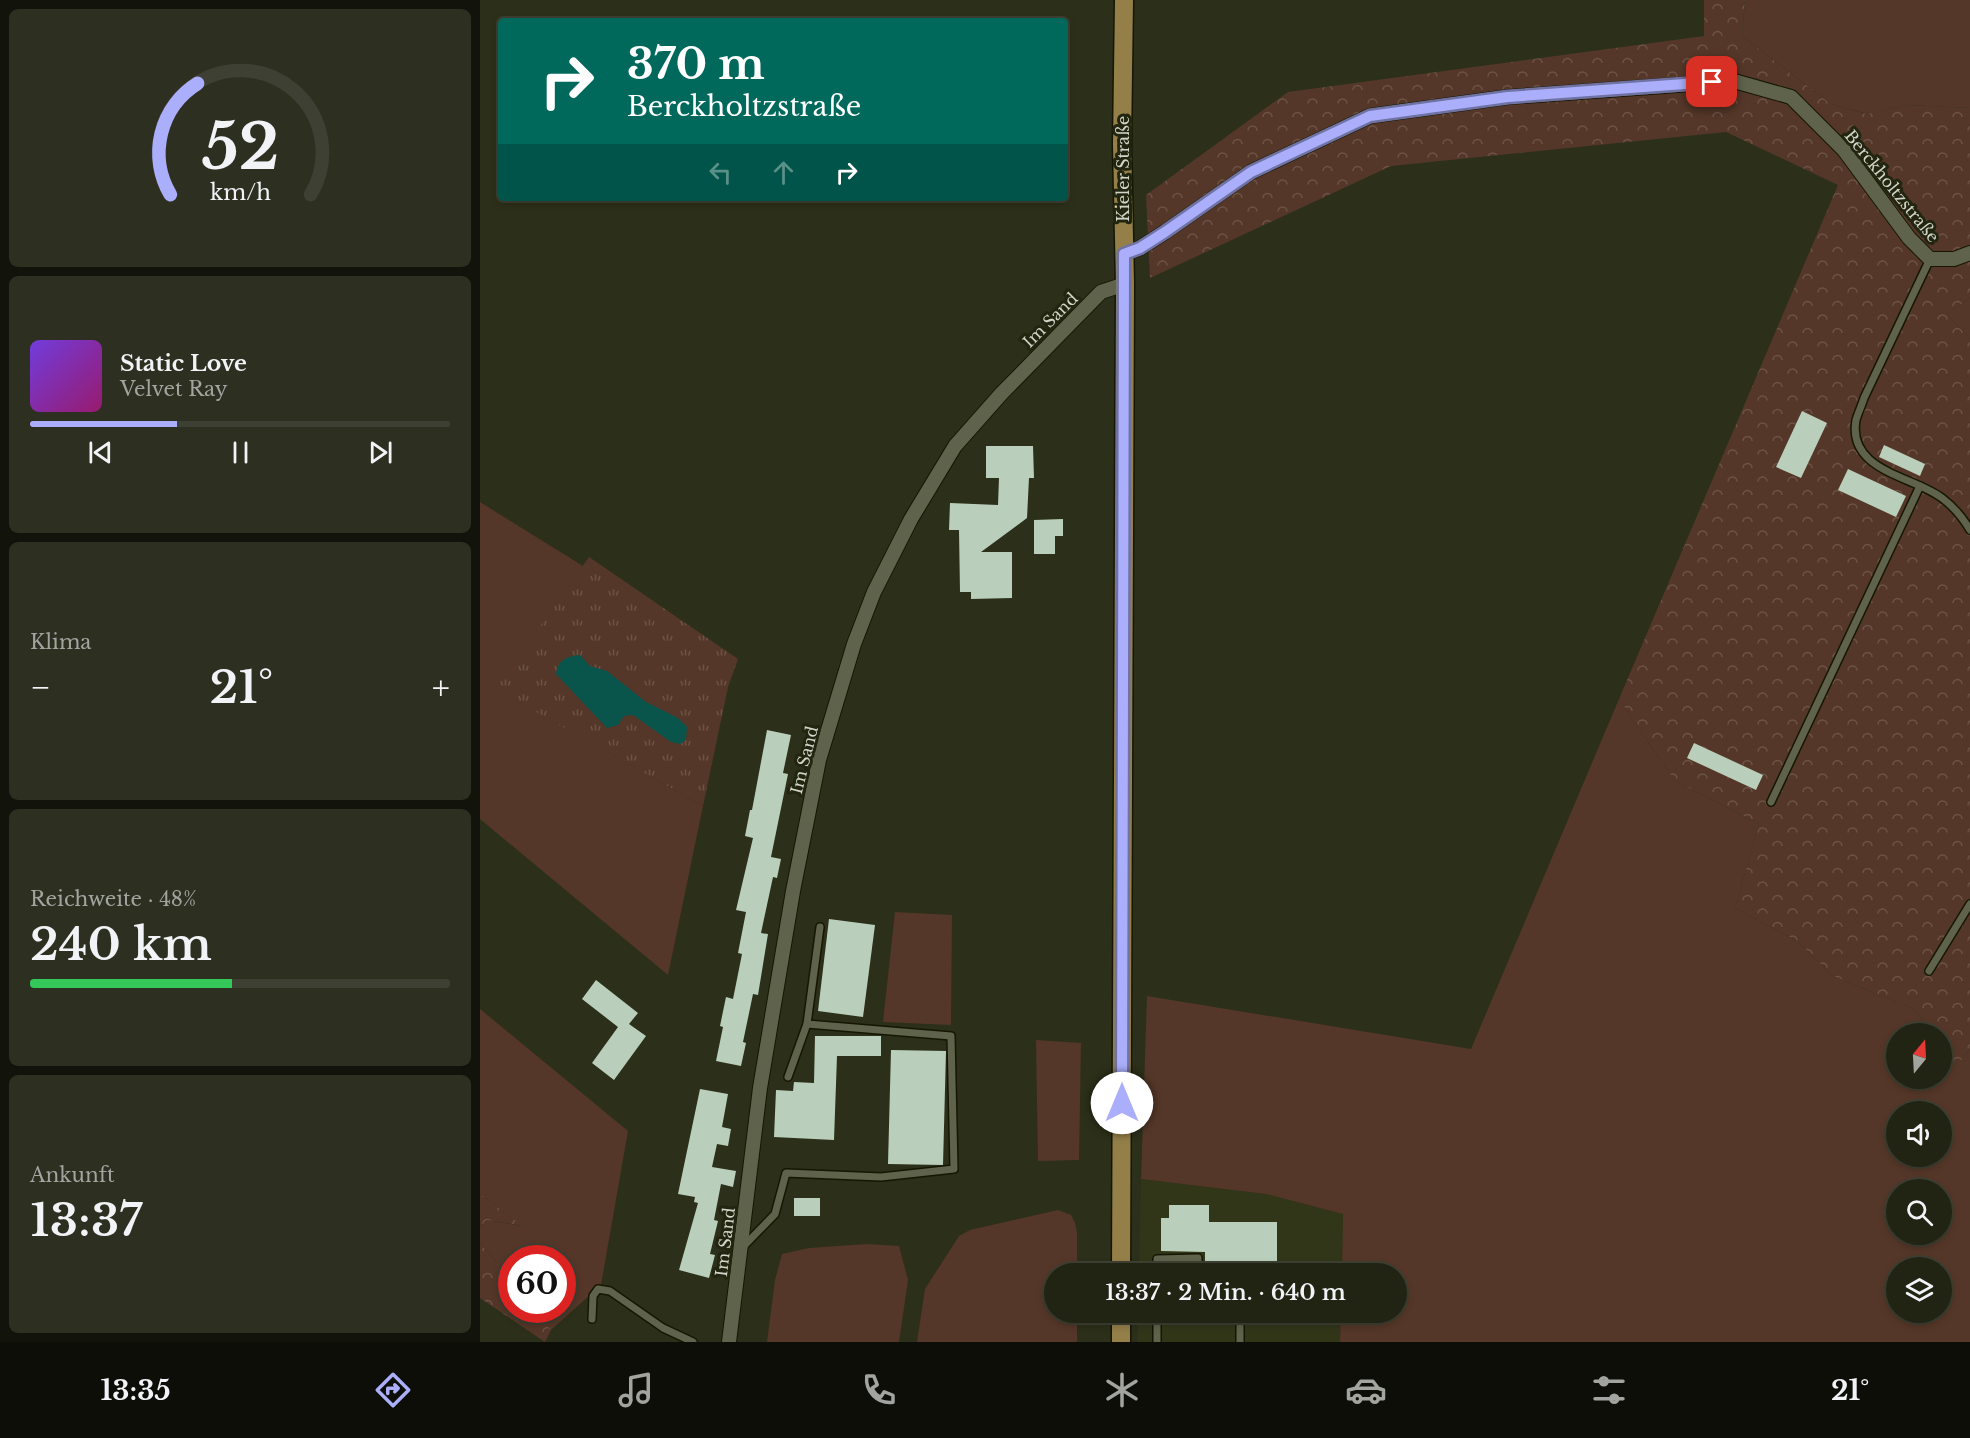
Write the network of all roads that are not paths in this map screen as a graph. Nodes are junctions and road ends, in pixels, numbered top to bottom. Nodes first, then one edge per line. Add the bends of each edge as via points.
1 (1124, 0) edge
2 (1970, 253) edge
3 (1124, 254) junction
4 (1930, 259) junction
5 (1125, 284) junction
6 (1920, 486) junction
7 (1970, 530) edge
8 (1771, 802) dead end
9 (1970, 904) edge
10 (820, 927) dead end
11 (1929, 971) dead end
12 (807, 1024) junction
13 (788, 1077) dead end
14 (741, 1249) junction
15 (1121, 1263) edge
16 (1157, 1263) edge
17 (1198, 1263) edge
18 (592, 1319) dead end
19 (1121, 1323) edge
20 (1157, 1323) edge
21 (1240, 1323) edge
22 (693, 1342) edge
23 (729, 1342) edge
24 (1121, 1342) edge
25 (1157, 1342) edge
26 (1240, 1342) edge

1 - 3 main road, Kieler Straße
2 - 4 street, Berckholtzstraße via 1954,259
3 - 4 street, Berckholtzstraße via 1165,232 1251,172 1370,116 1508,97 1734,81 1791,97 1844,150 1909,238
3 - 5 main road, Kieler Straße
4 - 6 lane via 1856,421 1857,441 1863,455 1882,469
5 - 14 street, Im Sand via 1101,292 955,446 911,519 874,592 854,644 812,792 760,1088
5 - 15 main road, Kieler Straße
6 - 7 lane via 1942,498 1962,516
6 - 8 lane
9 - 11 lane
10 - 12 lane
12 - 13 lane
12 - 14 lane via 951,1036 954,1168 881,1177 786,1173 775,1214
14 - 23 street, Im Sand
16 - 17 lane via 1157,1259 1198,1258
18 - 22 lane via 593,1296 598,1289 610,1292 663,1328
19 - 24 main road
20 - 25 lane
21 - 26 lane

